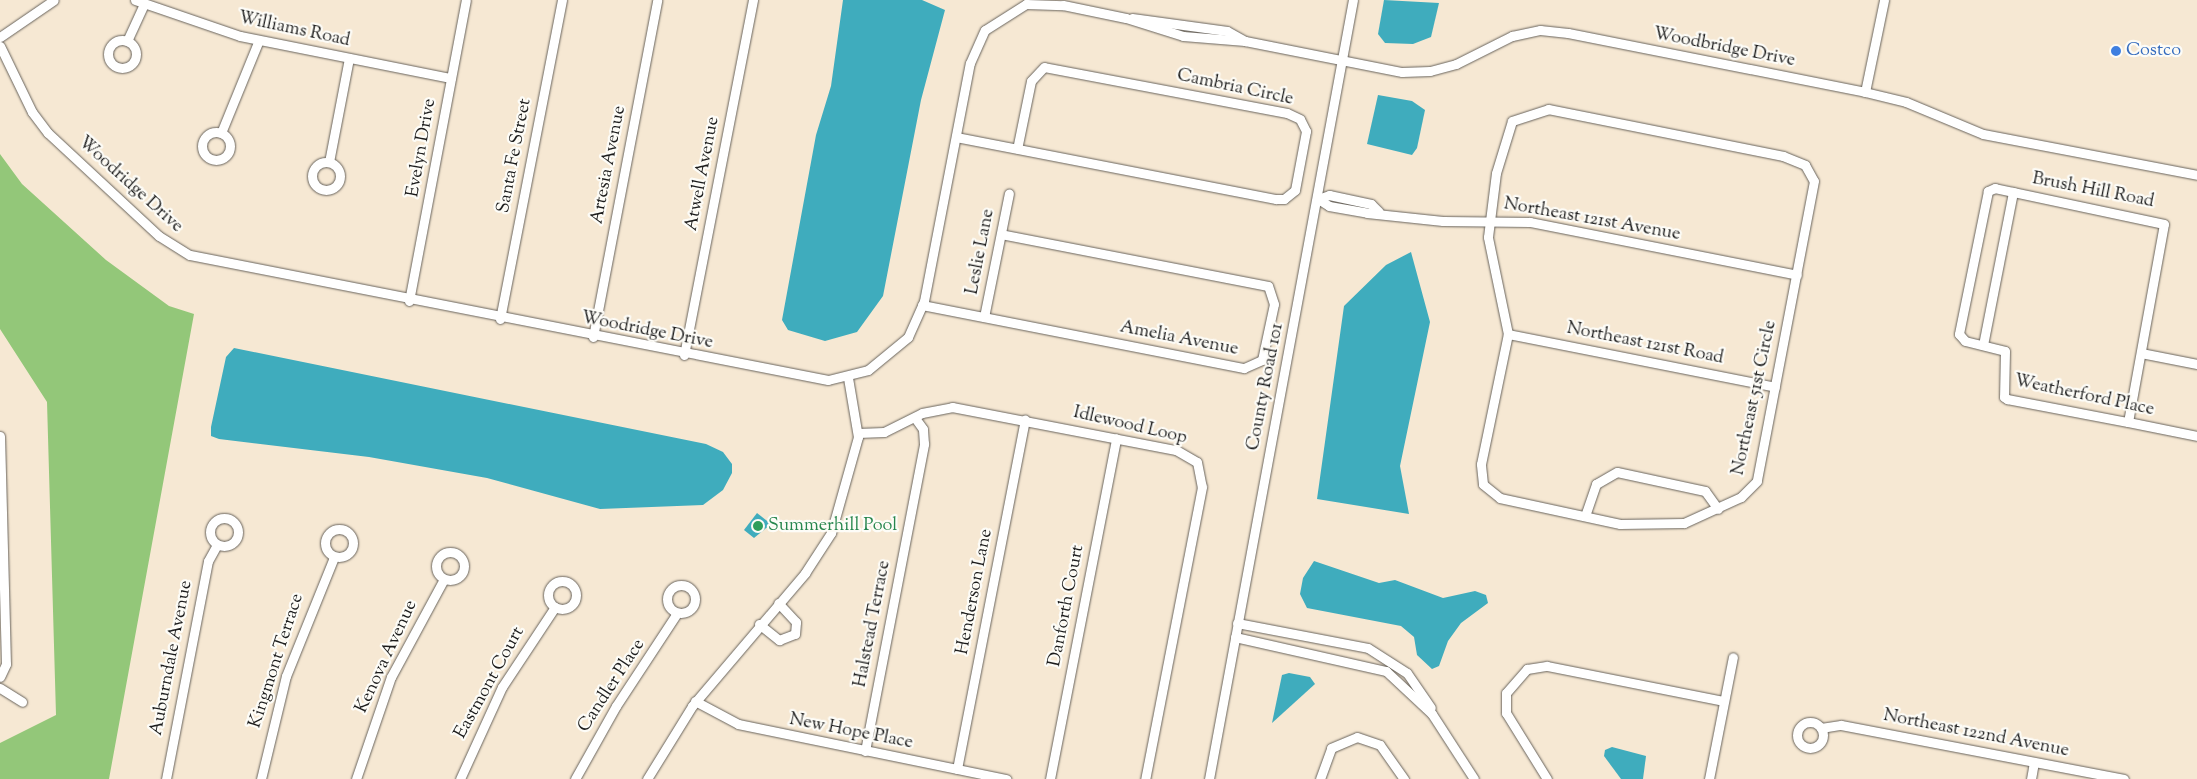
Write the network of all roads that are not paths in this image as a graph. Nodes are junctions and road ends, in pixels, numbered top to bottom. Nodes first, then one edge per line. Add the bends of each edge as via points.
1 (54, 0) edge
2 (135, 0) edge
3 (466, 0) edge
4 (562, 0) edge
5 (657, 0) edge
6 (753, 0) edge
7 (1353, 0) edge
8 (1884, 0) edge
9 (144, 4) junction
10 (1126, 18) junction
11 (0, 37) edge
12 (259, 40) junction
13 (128, 41) dead end
14 (1245, 41) junction
15 (0, 46) edge
16 (350, 58) junction
17 (1342, 60) junction
18 (451, 78) junction
19 (1866, 92) junction
20 (221, 133) dead end
21 (956, 137) junction
22 (1017, 149) junction
23 (329, 162) dead end
24 (2197, 175) edge
25 (2013, 192) junction
26 (1009, 193) dead end
27 (1318, 199) junction
28 (1489, 218) junction
29 (1001, 234) junction
30 (1797, 275) junction
31 (409, 301) junction
32 (922, 305) junction
33 (984, 317) junction
34 (500, 319) junction
35 (1508, 334) junction
36 (593, 337) junction
37 (1983, 345) junction
38 (2141, 353) junction
39 (684, 355) junction
40 (2197, 364) edge
41 (848, 378) junction
42 (1775, 387) junction
43 (915, 418) junction
44 (1025, 420) junction
45 (2128, 422) junction
46 (858, 433) junction
47 (0, 436) edge
48 (2197, 436) edge
49 (1116, 438) junction
50 (1, 462) edge
51 (1718, 509) junction
52 (1585, 516) junction
53 (217, 545) dead end
54 (334, 557) dead end
55 (2, 562) edge
56 (444, 579) dead end
57 (778, 603) junction
58 (555, 607) dead end
59 (677, 613) dead end
60 (1237, 623) junction
61 (759, 624) junction
62 (1235, 637) junction
63 (1733, 656) dead end
64 (0, 677) edge
65 (0, 688) edge
66 (696, 701) junction
67 (1724, 701) junction
68 (22, 702) dead end
69 (1432, 714) junction
70 (1821, 728) dead end
71 (865, 751) junction
72 (2034, 762) junction
73 (957, 769) junction
74 (166, 779) edge
75 (261, 779) edge
76 (356, 779) edge
77 (460, 779) edge
78 (575, 779) edge
79 (647, 779) edge
80 (1006, 779) edge
81 (1050, 779) edge
82 (1145, 779) edge
83 (1209, 779) edge
84 (1320, 779) edge
85 (1404, 779) edge
86 (1474, 779) edge
87 (1547, 779) edge
88 (1709, 779) edge
89 (2031, 779) edge
90 (2124, 779) edge

1 - 11 street
2 - 9 street, Williams Road
3 - 18 street, Evelyn Drive
4 - 34 street, Santa Fe Street
5 - 36 street, Artesia Avenue
6 - 39 street, Atwell Avenue
7 - 17 street, County Road 101
8 - 19 street
9 - 12 street, Williams Road
9 - 13 street
10 - 14 street, Woodbridge Drive via 1183,36
10 - 14 street, Woodbridge Drive via 1227,31
10 - 21 street, Woodridge Drive via 1042,3 1026,4 996,19 985,30 970,63
12 - 16 street, Williams Road
12 - 20 street
14 - 17 street, Woodbridge Drive
15 - 31 street, Woodridge Drive via 39,123 174,247 227,265
16 - 18 street, Williams Road
16 - 23 street
17 - 19 street, Woodbridge Drive via 1402,72 1430,71 1512,36 1540,30
17 - 27 street, County Road 101
18 - 31 street, Evelyn Drive
19 - 24 street, Woodbridge Drive via 1906,102 1983,134
21 - 22 street, Cambria Circle
21 - 32 street, Woodridge Drive
22 - 22 street, Cambria Circle via 1031,81 1044,67 1295,115 1306,131 1295,190 1284,199
25 - 37 street
25 - 37 street, Brush Hill Road via 1994,188 1986,194 1959,332 1963,341
25 - 38 street, Brush Hill Road via 2163,223 2166,230
26 - 29 street, Leslie Lane
27 - 28 street, Northeast 121st Avenue via 1328,195 1371,204 1379,212 1442,221
27 - 60 street, County Road 101
28 - 30 street, Northeast 121st Avenue via 1530,222
28 - 30 street, Northeast 51st Circle via 1505,134 1521,114 1548,108 1774,154 1805,165 1813,190
28 - 35 street, Northeast 51st Circle via 1490,254
29 - 33 street, Leslie Lane
29 - 33 street, Amelia Avenue via 1262,283 1274,297 1269,330 1262,360 1244,368
30 - 42 street, Northeast 51st Circle
31 - 34 street, Woodridge Drive
32 - 33 street, Amelia Avenue
32 - 41 street, Woodridge Drive via 908,337 896,350 868,370
34 - 36 street, Woodridge Drive
35 - 42 street, Northeast 121st Road
35 - 52 street, Northeast 51st Circle via 1481,464 1483,484 1500,498
36 - 39 street, Woodridge Drive
37 - 45 street, Weatherford Place via 2006,354 2001,389 2005,398
38 - 40 street
38 - 45 street, Brush Hill Road
39 - 41 street, Woodridge Drive via 814,379
41 - 46 street
42 - 51 street, Northeast 51st Circle via 1757,481 1746,493
43 - 44 street, Idlewood Loop via 952,407
43 - 46 street, Idlewood Loop via 884,432
43 - 71 street, Halstead Terrace via 923,429 924,444
44 - 49 street, Idlewood Loop
44 - 73 street, Henderson Lane
45 - 48 street, Weatherford Place
46 - 57 street via 848,481 831,533 820,554
47 - 50 street
49 - 81 street, Danforth Court
49 - 82 street, Idlewood Loop via 1184,452 1197,462 1203,477
50 - 55 street
51 - 52 street, Northeast 51st Circle via 1684,523 1646,527
51 - 52 street via 1705,491 1617,472 1596,484
53 - 74 street, Auburndale Avenue via 208,561
54 - 75 street, Kingmont Terrace via 286,676
55 - 64 street via 6,664
56 - 76 street, Kenova Avenue via 391,678
57 - 61 street
57 - 61 street via 796,622 791,638 779,640
58 - 77 street, Eastmont Court via 502,687
59 - 78 street, Candler Place via 616,706
60 - 62 street, County Road 101
60 - 69 street via 1368,648 1407,673
61 - 66 street
62 - 69 street via 1386,670
62 - 83 street, County Road 101
63 - 67 street
65 - 68 street
66 - 71 street, New Hope Place via 738,724
66 - 79 street
67 - 87 street via 1547,666 1526,669 1506,693 1506,713
67 - 88 street
69 - 86 street
70 - 72 street, Northeast 122nd Avenue via 1841,725
71 - 73 street, New Hope Place
72 - 89 street
72 - 90 street, Northeast 122nd Avenue
73 - 80 street, New Hope Place
84 - 85 street via 1331,748 1358,737 1380,745

